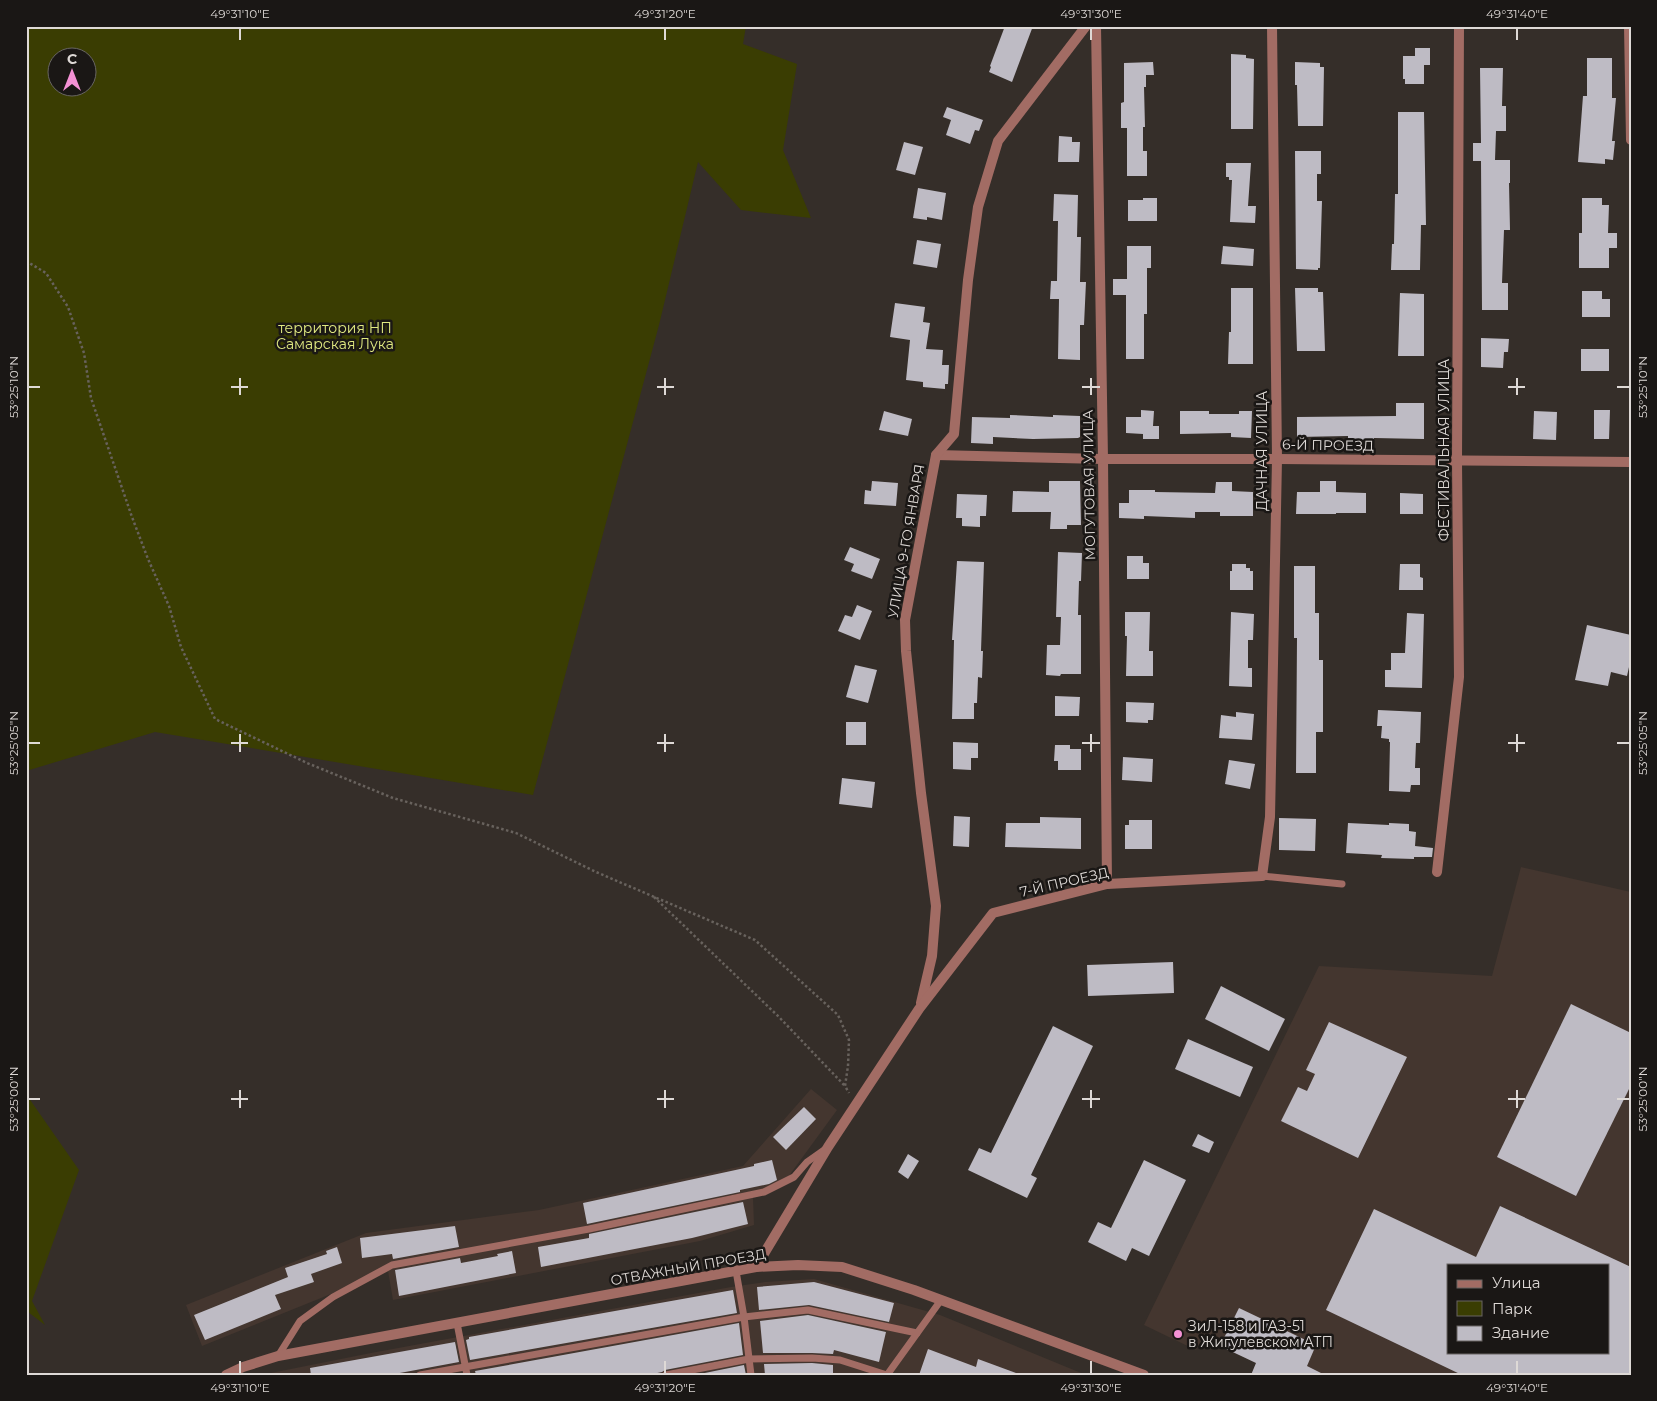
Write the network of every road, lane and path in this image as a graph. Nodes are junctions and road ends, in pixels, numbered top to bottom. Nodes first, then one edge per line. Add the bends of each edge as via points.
1 (1086, 26) edge
2 (1096, 26) edge
3 (1272, 26) edge
4 (1459, 26) edge
5 (1629, 26) edge
6 (1631, 140) edge
7 (26, 261) edge
8 (936, 455) junction
9 (1103, 459) junction
10 (1277, 459) junction
11 (1457, 461) junction
12 (1631, 462) edge
13 (1437, 872) dead end
14 (1262, 876) junction
15 (1107, 884) junction
16 (1342, 884) dead end
17 (652, 895) junction
18 (919, 1008) junction
19 (845, 1086) junction
20 (856, 1105) junction
21 (828, 1147) junction
22 (756, 1267) junction
23 (736, 1271) junction
24 (941, 1300) junction
25 (744, 1317) junction
26 (456, 1323) junction
27 (917, 1333) junction
28 (278, 1356) junction
29 (749, 1359) junction
30 (467, 1371) edge
31 (226, 1375) edge
32 (420, 1375) edge
33 (666, 1375) edge
34 (751, 1375) edge
35 (887, 1375) edge
36 (1144, 1375) edge

1 - 8 street, УЛИЦА 9-ГО ЯНВАРЯ via 998,141 978,207 954,434
2 - 9 street, МОГУТОВАЯ УЛИЦА
3 - 10 street, ДАЧНАЯ УЛИЦА
4 - 11 street, ФЕСТИВАЛЬНАЯ УЛИЦА
5 - 6 street
7 - 17 path via 46,273 68,307 84,353 91,398 126,500 169,606 181,647 215,719 307,763 393,798 516,833
8 - 9 street, 6-Й ПРОЕЗД
8 - 18 street, УЛИЦА 9-ГО ЯНВАРЯ via 905,620 921,792 936,906 932,956
9 - 10 street, 6-Й ПРОЕЗД
9 - 15 street, МОГУТОВАЯ УЛИЦА
10 - 11 street, 6-Й ПРОЕЗД
10 - 14 street, ДАЧНАЯ УЛИЦА via 1270,817
11 - 12 street, 6-Й ПРОЕЗД
11 - 13 street, ФЕСТИВАЛЬНАЯ УЛИЦА via 1459,677
14 - 15 street, 7-Й ПРОЕЗД
14 - 16 lane
15 - 18 street, 7-Й ПРОЕЗД via 992,913
17 - 19 path
17 - 19 path via 755,940 838,1015 849,1040
18 - 20 street
19 - 20 path
20 - 21 street
21 - 22 street
21 - 28 lane via 794,1177 764,1192 589,1229 392,1265 333,1297 300,1321
22 - 23 street, ОТВАЖНЫЙ ПРОЕЗД
22 - 24 street, ОТВАЖНЫЙ ПРОЕЗД via 842,1267
23 - 25 lane
23 - 26 street, ОТВАЖНЫЙ ПРОЕЗД
24 - 27 lane
24 - 36 street, ОТВАЖНЫЙ ПРОЕЗД
25 - 27 lane via 808,1310
25 - 29 lane
25 - 30 lane
26 - 28 street, ОТВАЖНЫЙ ПРОЕЗД
26 - 30 lane
27 - 35 lane
28 - 31 street, ОТВАЖНЫЙ ПРОЕЗД
29 - 33 lane
29 - 34 lane
29 - 35 lane via 840,1360
30 - 32 lane

